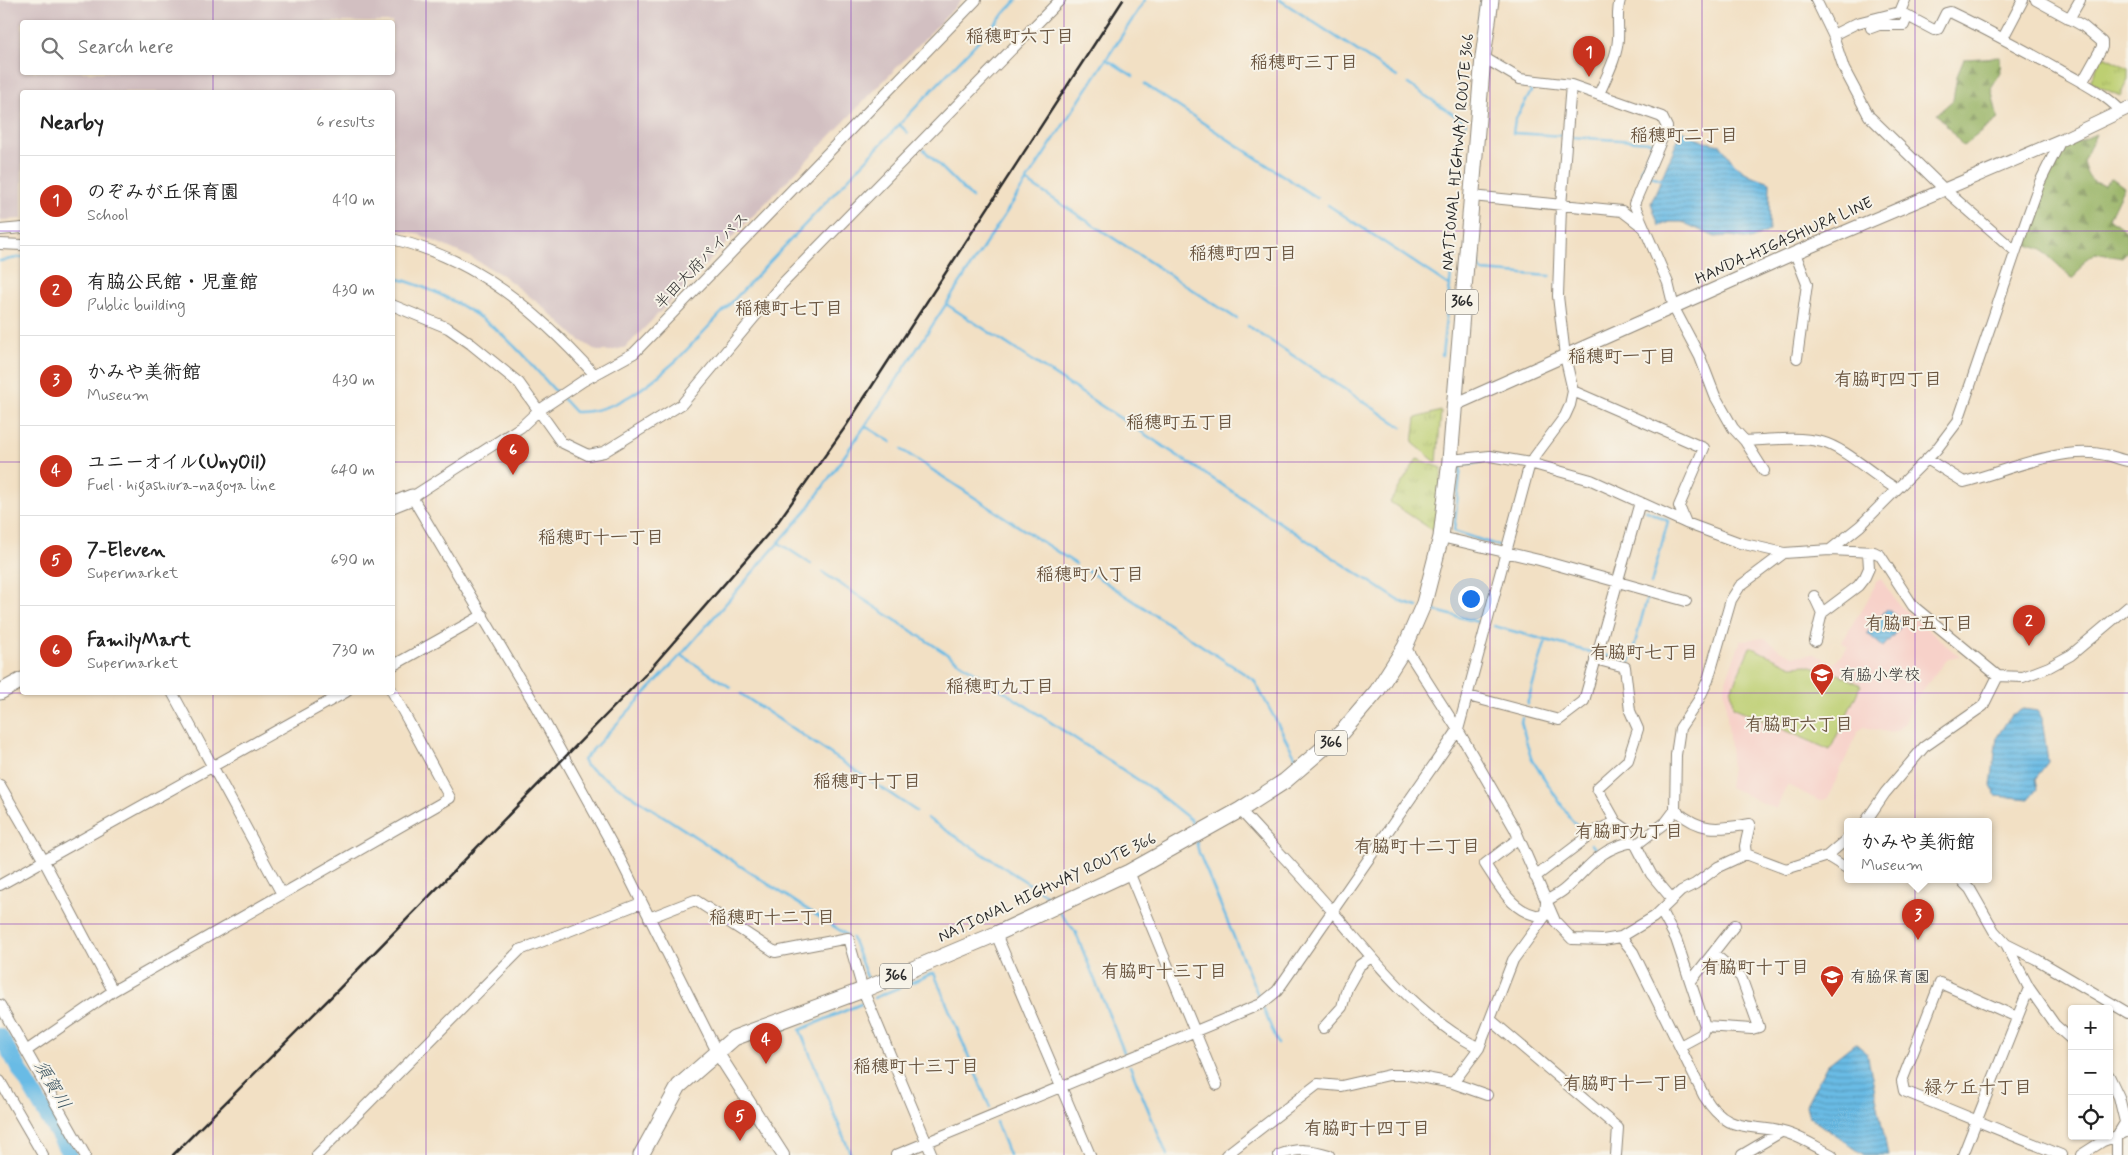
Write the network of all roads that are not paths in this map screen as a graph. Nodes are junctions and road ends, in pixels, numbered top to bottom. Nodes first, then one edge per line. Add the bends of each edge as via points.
1 (976, 0) edge
2 (1060, 0) edge
3 (1491, 0) edge
4 (1620, 0) edge
5 (1816, 0) edge
6 (1905, 0) edge
7 (2023, 0) edge
8 (2036, 0) edge
9 (2080, 0) edge
10 (1904, 15) junction
11 (2069, 18) junction
12 (1871, 28) dead end
13 (1833, 35) junction
14 (2003, 38) junction
15 (1482, 57) junction
16 (2082, 83) junction
17 (1571, 86) junction
18 (1600, 94) junction
19 (2124, 109) edge
20 (2061, 140) junction
21 (1944, 190) junction
22 (1472, 196) junction
23 (1561, 206) junction
24 (1644, 227) junction
25 (20, 228) edge
26 (0, 230) edge
27 (395, 241) edge
28 (0, 244) edge
29 (20, 245) edge
30 (2015, 251) junction
31 (1795, 253) junction
32 (395, 306) edge
33 (1674, 308) junction
34 (1565, 356) junction
35 (1797, 358) dead end
36 (594, 374) junction
37 (1572, 391) junction
38 (1454, 405) junction
39 (540, 410) junction
40 (1745, 441) junction
41 (1926, 459) junction
42 (1450, 460) junction
43 (2128, 461) edge
44 (1529, 467) junction
45 (1764, 471) dead end
46 (1897, 489) junction
47 (412, 497) junction
48 (395, 504) edge
49 (1639, 506) junction
50 (1686, 522) junction
51 (1441, 538) junction
52 (1830, 550) junction
53 (1506, 552) junction
54 (1868, 552) junction
55 (1784, 553) junction
56 (1616, 582) junction
57 (1814, 596) dead end
58 (1686, 601) dead end
59 (2128, 607) edge
60 (1822, 613) junction
61 (483, 615) junction
62 (1815, 641) dead end
63 (1405, 647) junction
64 (1595, 659) junction
65 (395, 664) edge
66 (1998, 676) junction
67 (20, 681) edge
68 (0, 692) edge
69 (174, 695) edge
70 (341, 695) edge
71 (394, 695) edge
72 (1468, 696) junction
73 (1458, 730) junction
74 (214, 768) junction
75 (0, 784) edge
76 (1240, 810) junction
77 (1675, 810) junction
78 (1868, 818) edge
79 (1616, 822) junction
80 (1519, 838) junction
81 (1844, 841) edge
82 (1634, 844) junction
83 (1746, 854) junction
84 (1827, 856) junction
85 (44, 861) junction
86 (1844, 867) edge
87 (1129, 872) junction
88 (1535, 877) junction
89 (1964, 883) edge
90 (0, 885) edge
91 (282, 894) junction
92 (1672, 899) junction
93 (1546, 901) junction
94 (641, 903) junction
95 (1661, 911) junction
96 (1333, 912) junction
97 (1544, 916) junction
98 (649, 918) junction
99 (1735, 925) dead end
100 (996, 934) junction
101 (1621, 937) junction
102 (2006, 944) junction
103 (1713, 953) junction
104 (1370, 958) junction
105 (1691, 981) junction
106 (2029, 988) junction
107 (863, 990) junction
108 (113, 991) junction
109 (0, 1005) edge
110 (2128, 1013) edge
111 (2017, 1017) junction
112 (1491, 1020) junction
113 (1705, 1026) junction
114 (1323, 1028) dead end
115 (1194, 1031) junction
116 (2068, 1036) edge
117 (1680, 1046) junction
118 (1479, 1048) junction
119 (26, 1051) junction
120 (717, 1052) junction
121 (0, 1081) edge
122 (1453, 1083) junction
123 (2113, 1084) edge
124 (1216, 1085) dead end
125 (1062, 1087) junction
126 (1486, 1095) dead end
127 (1976, 1120) junction
128 (2127, 1124) edge
129 (1781, 1132) junction
130 (2117, 1136) junction
131 (927, 1142) junction
132 (43, 1155) edge
133 (85, 1155) edge
134 (317, 1155) edge
135 (641, 1155) edge
136 (783, 1155) edge
137 (896, 1155) edge
138 (932, 1155) edge
139 (1090, 1155) edge
140 (1226, 1155) edge
141 (1279, 1155) edge
142 (1330, 1155) edge
143 (1616, 1155) edge
144 (1742, 1155) edge
145 (1832, 1155) edge
146 (1963, 1155) edge
147 (2061, 1155) edge
148 (2081, 1155) edge
149 (2117, 1155) edge

1 - 36 street, 半田大府パイパス via 634,354
2 - 39 street via 782,284 682,404 604,452 588,455 561,442
3 - 15 highway, NATIONAL HIGHWAY ROUTE 366 / 366
4 - 18 street via 1616,52
5 - 13 street
6 - 10 street
7 - 14 street
8 - 11 street
9 - 11 street
10 - 12 street via 1904,25
10 - 13 street via 1858,23
10 - 14 street via 1934,30 1950,12
11 - 16 street via 2102,42
13 - 21 street via 1844,69 1869,116
14 - 16 street
15 - 17 street via 1520,79
15 - 22 highway, NATIONAL HIGHWAY ROUTE 366 / 366
16 - 19 street
17 - 18 street
17 - 23 street
18 - 24 street via 1662,117 1668,127 1634,204
19 - 20 main road, HANDA-HIGASHIURA LINE
20 - 21 main road, HANDA-HIGASHIURA LINE
20 - 30 street via 2040,182
21 - 30 street
21 - 31 main road, HANDA-HIGASHIURA LINE
22 - 23 street
22 - 38 highway, NATIONAL HIGHWAY ROUTE 366 / 366
23 - 24 street via 1622,210
23 - 34 street via 1558,296
24 - 33 street via 1668,283
25 - 26 street
27 - 36 street via 420,246 461,263 490,280 553,329
28 - 29 street
30 - 41 street via 1958,421
31 - 33 main road, HANDA-HIGASHIURA LINE
31 - 35 street via 1807,284
32 - 39 street via 448,328 471,344 519,383
33 - 34 main road, HANDA-HIGASHIURA LINE
33 - 40 street via 1733,428
34 - 37 street
34 - 38 main road, HANDA-HIGASHIURA LINE
36 - 39 street, 半田大府パイパス
37 - 44 street via 1565,416
37 - 50 street via 1704,448 1679,506
38 - 42 highway, NATIONAL HIGHWAY ROUTE 366 / 366
39 - 47 street, 半田大府パイパス via 521,428
40 - 45 street
40 - 46 street via 1801,439 1823,443 1841,451
41 - 43 street via 1964,482 2069,454 2106,454
41 - 46 street
42 - 44 street via 1490,456
42 - 51 highway, NATIONAL HIGHWAY ROUTE 366 / 366
44 - 49 street via 1592,480
44 - 53 street
46 - 52 street
47 - 48 highway
47 - 61 street
49 - 50 street
49 - 56 street
50 - 55 street via 1740,543
51 - 53 street
51 - 63 highway, NATIONAL HIGHWAY ROUTE 366 / 366 via 1422,608
52 - 54 street
52 - 55 street
53 - 56 street
53 - 72 street
54 - 60 street via 1869,568 1865,577
54 - 66 street via 1880,555 1914,606
55 - 77 street via 1740,586 1731,600 1708,680 1680,728
56 - 58 street
56 - 64 street
57 - 60 street
59 - 66 street via 2070,655 2048,668 2023,677
60 - 62 street
61 - 65 street
61 - 94 street via 619,857
63 - 73 street
63 - 76 highway, NATIONAL HIGHWAY ROUTE 366 / 366 via 1377,691 1342,732 1285,781
64 - 72 street via 1584,701 1559,720
64 - 79 street via 1625,667 1630,711 1638,729 1628,760 1597,788
66 - 78 street via 1983,706 1924,746
67 - 68 highway
69 - 74 street
70 - 74 street
71 - 91 street via 450,798
72 - 73 street
73 - 80 street
73 - 96 street
74 - 85 street
74 - 91 street
75 - 85 street
76 - 87 highway, NATIONAL HIGHWAY ROUTE 366 / 366
76 - 96 street
77 - 82 street via 1666,822
77 - 83 street via 1698,826 1715,828 1750,824 1744,846
79 - 82 street via 1626,829
79 - 88 street via 1597,830
80 - 88 street
80 - 97 street via 1484,864 1512,904 1535,916
81 - 84 street
82 - 92 street
82 - 93 street via 1600,854 1565,889
83 - 84 street via 1786,869
83 - 92 street via 1718,867
84 - 86 street
85 - 90 street
85 - 108 street
87 - 100 highway, NATIONAL HIGHWAY ROUTE 366 / 366
87 - 115 street
88 - 93 street
89 - 102 street via 1994,931
91 - 108 street
92 - 95 street
93 - 97 street
93 - 101 street via 1555,921 1572,939
94 - 98 street
94 - 134 street via 520,950
95 - 101 street
95 - 105 street
96 - 104 street
96 - 115 street via 1277,991 1261,1004
97 - 112 street via 1513,960
98 - 107 street via 695,900 775,952 848,938
98 - 120 street
99 - 103 street
100 - 107 highway, NATIONAL HIGHWAY ROUTE 366 / 366
100 - 125 street
101 - 117 street via 1633,952
102 - 106 street
102 - 110 street
103 - 105 street
103 - 113 street via 1741,977 1759,1027
104 - 114 street via 1360,965 1347,988 1342,1007
104 - 118 street via 1439,1025
105 - 113 street
106 - 111 street
106 - 116 street via 2055,1025
107 - 120 highway, NATIONAL HIGHWAY ROUTE 366 / 366 via 734,1038
107 - 131 street
108 - 119 street
109 - 119 street
111 - 127 street
111 - 127 street via 1940,983 1902,1081 1904,1090
112 - 118 street
112 - 143 street via 1618,1128
113 - 117 street via 1702,1034
115 - 124 street
115 - 125 street
117 - 129 street via 1704,1096 1720,1117 1735,1125
118 - 122 street
119 - 133 street
120 - 135 highway, NATIONAL HIGHWAY ROUTE 366 / 366 via 679,1086
120 - 136 main road
121 - 132 street
122 - 126 street
122 - 140 street via 1389,1075 1341,1086 1318,1084
123 - 128 street
125 - 131 street
125 - 139 street
127 - 146 street
127 - 147 street
128 - 130 street
129 - 144 street
129 - 145 street
130 - 148 street
130 - 149 street
131 - 137 street
131 - 138 street
141 - 142 street via 1295,1149

